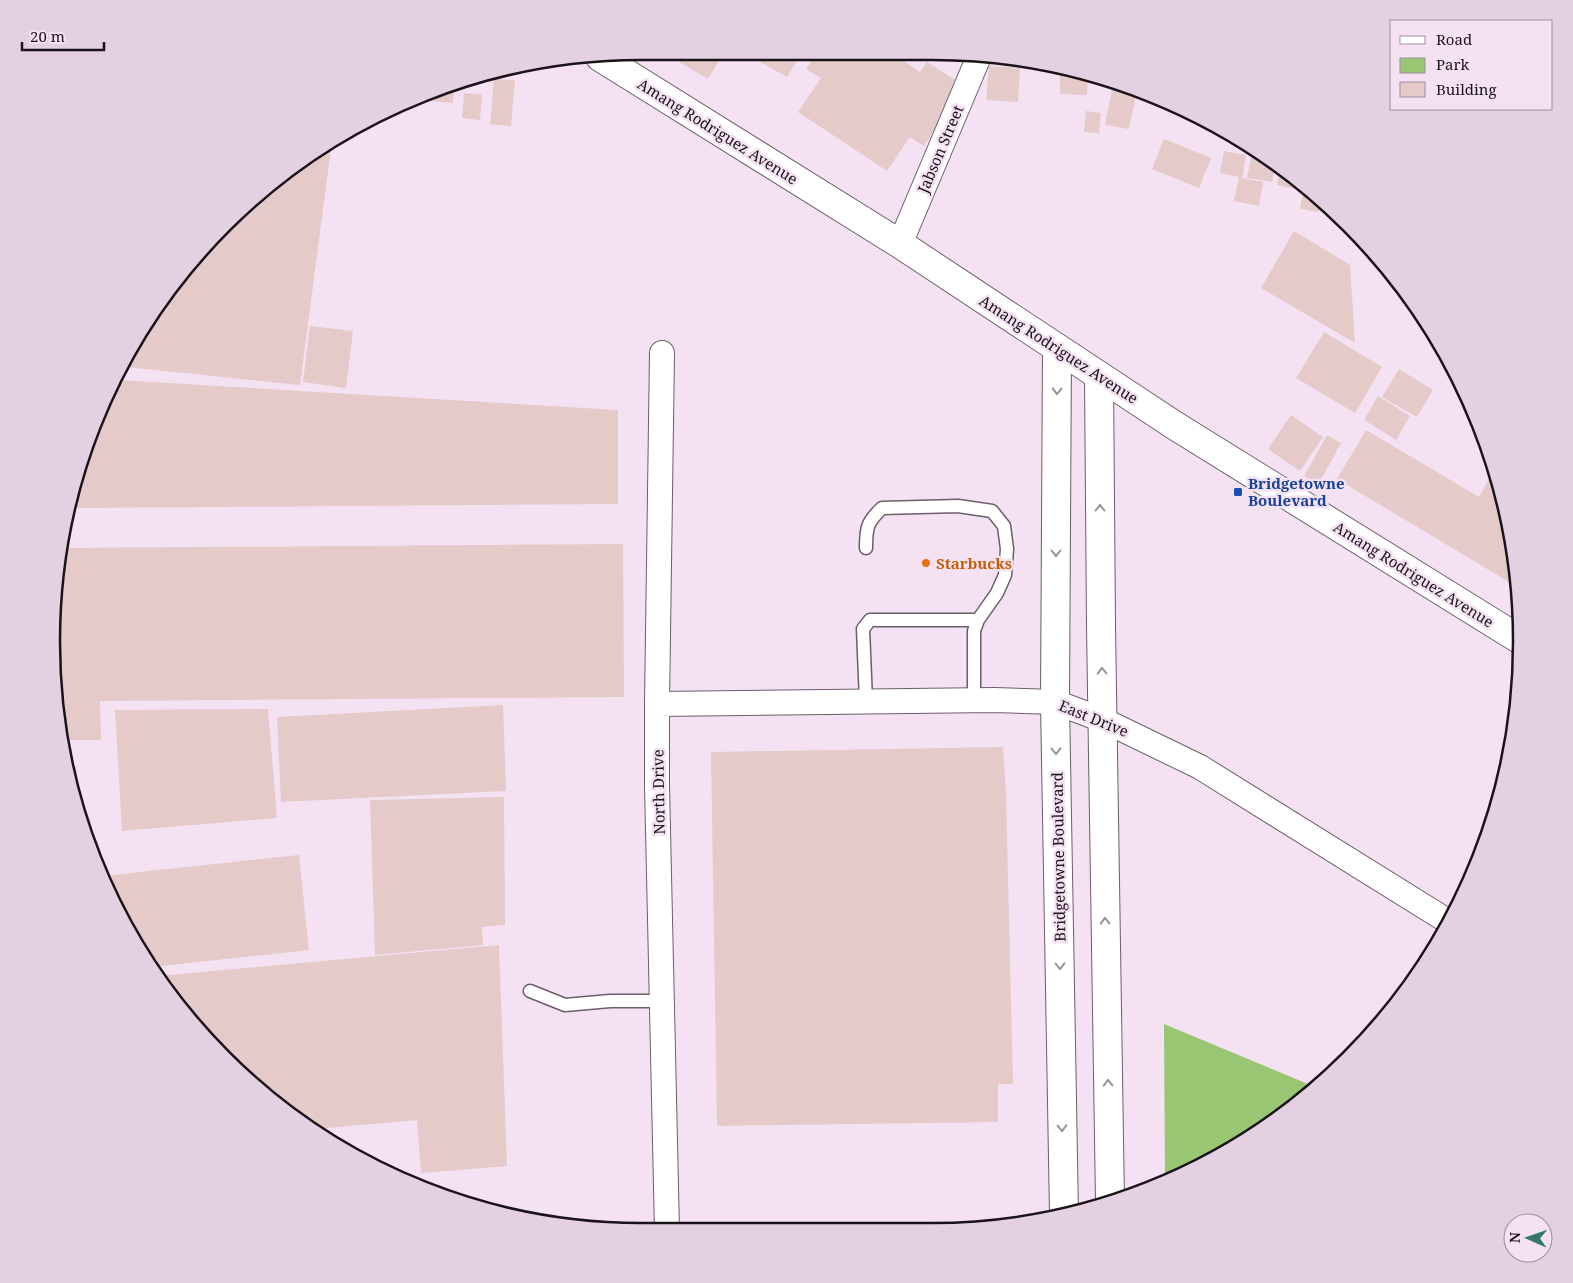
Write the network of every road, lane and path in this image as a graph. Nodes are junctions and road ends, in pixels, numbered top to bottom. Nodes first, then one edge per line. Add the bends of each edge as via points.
1 (608, 61) edge
2 (977, 62) edge
3 (900, 244) junction
4 (1057, 348) junction
5 (662, 353) dead end
6 (1099, 376) junction
7 (866, 548) dead end
8 (978, 620) junction
9 (1513, 635) edge
10 (974, 700) junction
11 (866, 701) junction
12 (1055, 702) junction
13 (657, 704) junction
14 (1103, 720) junction
15 (1443, 918) edge
16 (530, 991) dead end
17 (662, 1001) junction
18 (1110, 1194) edge
19 (1064, 1207) edge
20 (667, 1223) edge

1 - 3 street, Amang Rodriguez Avenue
2 - 3 street, Jabson Street
3 - 4 street, Amang Rodriguez Avenue
4 - 6 street, Amang Rodriguez Avenue
4 -> 12 street, Bridgetowne Boulevard
5 - 13 street, North Drive
6 - 9 street, Amang Rodriguez Avenue
14 -> 6 street
7 - 8 lane via 866,530 871,518 882,508 958,506 992,511 1004,526 1007,549 1005,575
8 - 10 lane via 974,631
8 - 11 lane via 870,620 863,630
10 - 11 street, East Drive
10 - 12 street, East Drive
11 - 13 street, East Drive
12 - 14 street, East Drive
12 -> 19 street, Bridgetowne Boulevard
13 - 17 street, North Drive
14 - 15 street, East Drive via 1200,767
18 -> 14 street
16 - 17 lane via 565,1005
17 - 20 street, North Drive

